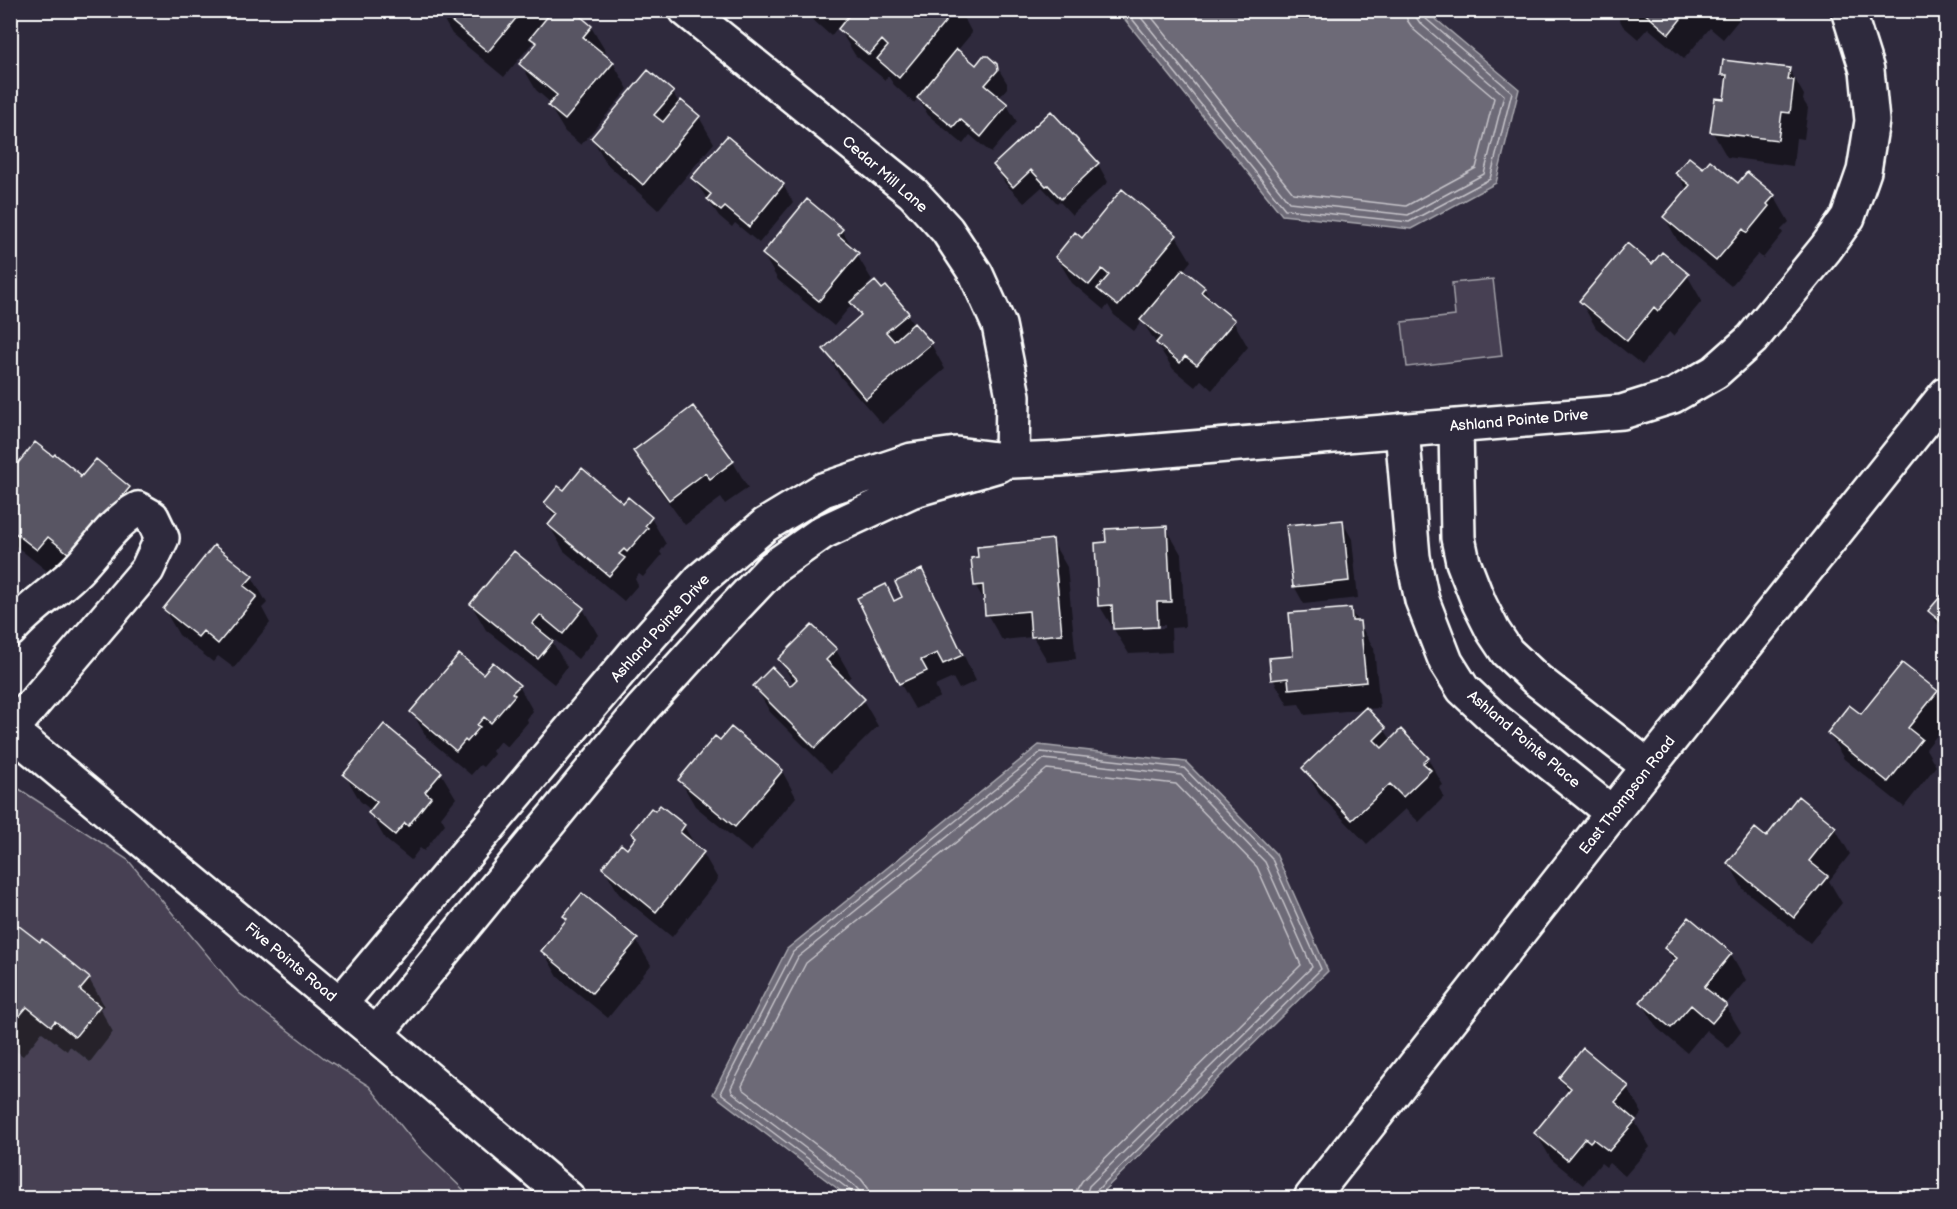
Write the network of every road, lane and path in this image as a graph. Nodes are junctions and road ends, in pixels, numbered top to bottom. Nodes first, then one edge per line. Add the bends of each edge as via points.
1 (686, 10) edge
2 (1848, 10) edge
3 (1947, 394) edge
4 (1456, 426) junction
5 (1402, 430) junction
6 (1012, 461) junction
7 (1470, 578) junction
8 (1420, 590) junction
9 (10, 630) edge
10 (11, 730) edge
11 (1649, 767) junction
12 (510, 802) junction
13 (1612, 813) junction
14 (544, 829) junction
15 (340, 1004) junction
16 (376, 1034) junction
17 (568, 1198) edge
18 (1311, 1198) edge

1 - 6 street, Cedar Mill Lane via 913,193 947,230 976,274 999,325 1013,396
2 - 4 street, Ashland Pointe Drive via 1867,70 1872,121 1864,171 1848,217 1752,339 1715,372 1673,396 1622,412
3 - 11 street, East Thompson Road
4 - 5 street, Ashland Pointe Drive
4 - 7 street via 1458,538
5 - 6 street, Ashland Pointe Drive
5 - 8 street, Ashland Pointe Place via 1413,557
6 - 12 street, Ashland Pointe Drive via 956,454 912,460 823,490 765,525 701,579
6 - 14 street, Ashland Pointe Drive via 911,491 823,532 772,568 642,709
7 - 8 street
7 - 11 street via 1479,603 1507,652
8 - 13 street, Ashland Pointe Place via 1446,662 1463,688 1496,720
9 - 10 street via 74,573 126,515 138,509 152,517 162,538 147,570
10 - 15 street, Five Points Road
11 - 13 street, East Thompson Road
12 - 14 street
12 - 15 street, Ashland Pointe Drive
13 - 18 street, East Thompson Road
14 - 16 street, Ashland Pointe Drive
15 - 16 street, Five Points Road
16 - 17 street, Five Points Road

